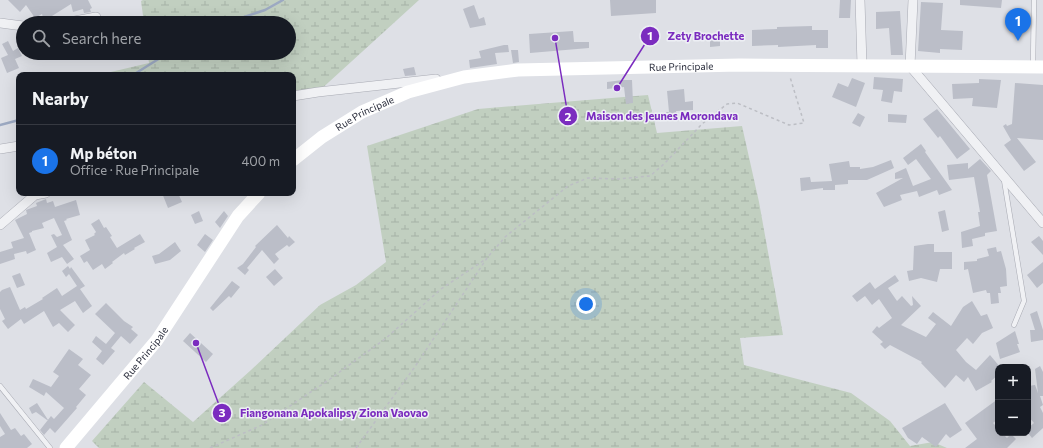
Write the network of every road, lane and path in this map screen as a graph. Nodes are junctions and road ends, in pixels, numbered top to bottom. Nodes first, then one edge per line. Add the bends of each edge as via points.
1 (860, 0) edge
2 (913, 0) edge
3 (1034, 0) edge
4 (0, 24) edge
5 (16, 25) edge
6 (790, 65) junction
7 (862, 65) junction
8 (910, 66) junction
9 (1038, 67) edge
10 (464, 77) junction
11 (296, 96) edge
12 (16, 146) edge
13 (0, 149) edge
14 (296, 158) edge
15 (1004, 176) junction
16 (34, 196) edge
17 (256, 196) edge
18 (1043, 223) edge
19 (0, 225) edge
20 (487, 258) junction
21 (1014, 325) dead end
22 (0, 386) edge
23 (50, 448) edge
24 (66, 448) edge
25 (210, 448) edge
26 (356, 448) edge

1 - 7 street
2 - 8 street
3 - 9 lane
4 - 5 street
6 - 7 main road, Rue Principale
6 - 10 main road, Rue Principale via 518,70
6 - 20 path via 790,77 804,123 789,125 737,103 727,104 702,124 650,176 588,178 568,186 505,237
7 - 8 main road, Rue Principale
8 - 9 main road, Rue Principale
8 - 15 street
10 - 11 street
10 - 14 main road, Rue Principale via 408,92 362,112 322,136
12 - 13 street
15 - 18 street
15 - 21 lane via 1024,301
16 - 19 street
17 - 24 main road, Rue Principale via 238,216 157,340
20 - 25 path via 441,289 385,339 330,379 262,425
20 - 26 path via 414,368
22 - 23 lane

